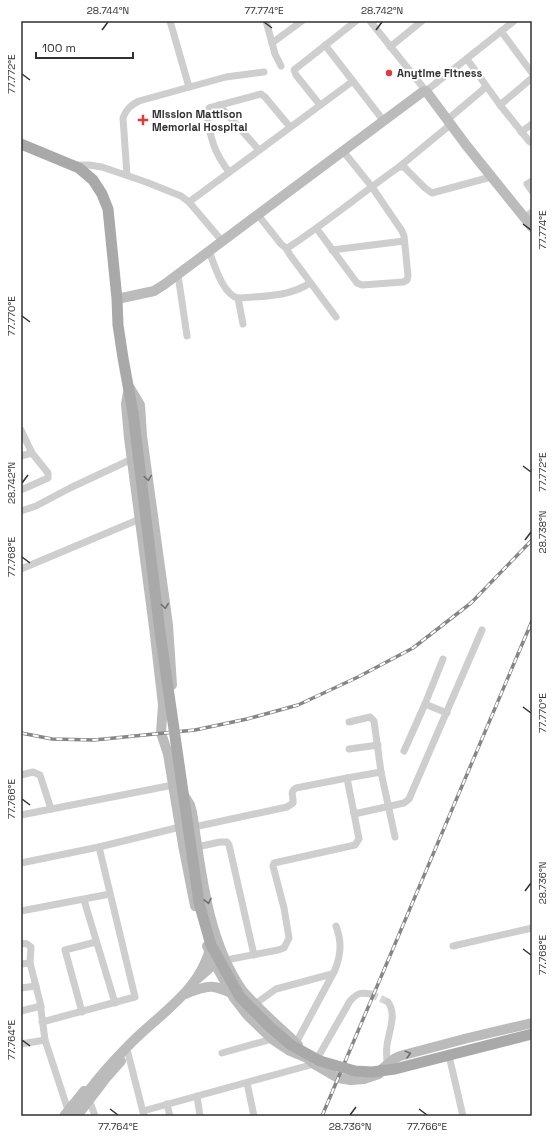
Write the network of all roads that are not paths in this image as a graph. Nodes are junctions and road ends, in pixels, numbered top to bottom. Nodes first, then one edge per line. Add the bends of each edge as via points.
1 (170, 21) edge
2 (267, 21) edge
3 (302, 21) edge
4 (356, 21) edge
5 (370, 21) edge
6 (514, 21) edge
7 (420, 22) edge
8 (501, 31) junction
9 (272, 44) junction
10 (325, 45) junction
11 (390, 47) junction
12 (467, 59) junction
13 (281, 66) dead end
14 (264, 72) dead end
15 (532, 73) edge
16 (532, 78) edge
17 (353, 81) junction
18 (189, 87) junction
19 (486, 88) junction
20 (426, 91) junction
21 (219, 104) junction
22 (320, 105) junction
23 (500, 105) junction
24 (383, 120) junction
25 (449, 123) junction
26 (532, 124) edge
27 (290, 127) junction
28 (521, 132) junction
29 (532, 143) edge
30 (21, 144) edge
31 (259, 150) junction
32 (343, 151) junction
33 (72, 165) junction
34 (399, 167) junction
35 (229, 172) junction
36 (127, 175) junction
37 (491, 177) junction
38 (532, 181) edge
39 (372, 187) junction
40 (532, 191) edge
41 (189, 202) junction
42 (258, 215) junction
43 (528, 215) edge
44 (532, 227) edge
45 (317, 229) junction
46 (222, 241) junction
47 (404, 241) junction
48 (286, 248) junction
49 (332, 250) junction
50 (209, 251) junction
51 (178, 275) junction
52 (310, 282) junction
53 (238, 298) junction
54 (117, 299) junction
55 (336, 317) dead end
56 (243, 324) dead end
57 (187, 336) dead end
58 (129, 386) junction
59 (21, 430) edge
60 (32, 454) junction
61 (21, 456) edge
62 (132, 459) junction
63 (21, 490) edge
64 (21, 511) edge
65 (140, 519) junction
66 (21, 569) edge
67 (482, 630) dead end
68 (443, 659) dead end
69 (425, 704) junction
70 (163, 705) junction
71 (447, 713) junction
72 (349, 722) dead end
73 (378, 745) junction
74 (349, 749) dead end
75 (404, 751) dead end
76 (381, 772) junction
77 (21, 775) edge
78 (347, 778) junction
79 (173, 786) junction
80 (388, 807) junction
81 (51, 809) junction
82 (354, 814) junction
83 (21, 815) edge
84 (180, 827) junction
85 (194, 827) junction
86 (395, 837) dead end
87 (99, 847) junction
88 (197, 847) junction
89 (21, 862) edge
90 (110, 894) junction
91 (84, 900) junction
92 (21, 911) edge
93 (336, 926) dead end
94 (532, 928) edge
95 (96, 942) junction
96 (21, 943) edge
97 (211, 945) junction
98 (453, 946) dead end
99 (254, 954) junction
100 (225, 958) junction
101 (30, 963) junction
102 (21, 964) edge
103 (215, 964) junction
104 (332, 974) junction
105 (234, 975) junction
106 (223, 979) junction
107 (36, 986) junction
108 (21, 988) edge
109 (185, 994) junction
110 (371, 994) tunnel mouth
111 (240, 997) junction
112 (388, 1002) dead end
113 (115, 1003) junction
114 (255, 1004) junction
115 (41, 1006) junction
116 (21, 1011) edge
117 (82, 1012) junction
118 (42, 1022) junction
119 (532, 1023) edge
120 (532, 1034) edge
121 (272, 1039) junction
122 (532, 1039) edge
123 (44, 1040) junction
124 (296, 1043) junction
125 (21, 1044) edge
126 (128, 1052) junction
127 (222, 1053) dead end
128 (450, 1060) junction
129 (311, 1061) junction
130 (388, 1064) junction
131 (376, 1074) junction
132 (247, 1083) junction
133 (197, 1096) junction
134 (89, 1099) junction
135 (167, 1104) junction
136 (144, 1113) edge
137 (67, 1114) edge
138 (77, 1116) edge
139 (95, 1116) edge
140 (170, 1116) edge
141 (200, 1116) edge
142 (254, 1116) edge
143 (463, 1116) edge

1 - 18 street
2 - 9 street
3 - 9 street
4 - 10 street
5 - 11 street
6 - 8 street
7 - 11 street
8 - 12 street
8 - 15 street
9 - 13 street
10 - 17 street
10 - 22 street via 294,70
11 - 20 street
12 - 19 street
12 - 20 street
14 - 18 street via 234,75
16 - 23 street
17 - 22 street
17 - 24 street
18 - 36 street via 139,101 124,113
19 - 23 street
19 - 25 street
20 - 24 street
20 - 25 street
21 - 27 street via 260,94
21 - 31 street
21 - 35 street via 209,108 206,116 213,147
22 - 27 street
23 - 28 street
24 - 32 street
25 - 34 street
25 - 37 street
26 - 28 street
27 - 31 street
28 - 29 street
30 - 33 main road
31 - 35 street
32 - 39 street
32 - 42 street
33 - 36 street via 89,165
33 - 54 main road via 93,180 108,209
34 - 37 street via 405,168 432,193
34 - 39 street
35 - 41 street
36 - 41 street via 173,192
37 - 43 street
38 - 40 street via 527,184
39 - 45 street
39 - 47 street via 397,222
41 - 46 street
42 - 46 street
42 - 48 street
43 - 44 street
45 - 48 street
45 - 49 street
46 - 50 street
47 - 49 street
47 - 49 street via 408,276 403,282 357,283
48 - 52 street
50 - 51 street
50 - 53 street via 223,284 232,296
51 - 54 street via 154,290
51 - 57 street
52 - 53 street via 291,292
52 - 55 street
53 - 56 street
54 - 58 main road via 118,325
58 - 62 street via 126,404
58 -> 70 street via 140,404 168,630 172,689 168,701
58 - 97 main road, bridge via 159,624 199,903
59 - 60 street
60 - 61 street
60 - 63 street via 48,473 48,478
62 - 64 street
62 - 65 street
65 - 66 street
65 - 70 street
67 - 71 street
68 - 69 street
69 - 71 street
69 - 75 street
70 - 79 street via 161,733 168,754
71 - 80 street via 409,799
72 - 73 street via 372,718
73 - 74 street
73 - 76 street
76 - 78 street
76 - 80 street
77 - 81 street via 33,772 40,775
78 - 82 street
78 - 85 street via 296,788 292,793 293,803 287,807
79 - 81 street
79 - 84 street
79 - 85 street via 190,805
80 - 82 street
80 - 86 street
81 - 83 street
82 - 99 street via 359,839 355,845 274,863 289,938 284,948
84 - 87 street
84 - 103 street via 199,923
85 - 88 street
87 - 89 street
87 - 90 street
88 - 99 street via 220,842 227,842 229,845
88 -> 100 street via 213,926
90 - 91 street
90 - 113 street via 136,995 134,998
91 - 92 street
91 - 95 street
93 - 104 street via 341,952
94 - 98 street
95 - 113 street
95 - 117 street via 65,950
96 - 101 street via 30,947
97 - 109 street, bridge via 198,976
97 - 111 main road, bridge
99 - 100 street
100 - 103 street
100 - 105 street
101 - 102 street
101 - 107 street
103 - 106 street
103 - 137 street via 168,1003 120,1050
104 - 114 street via 276,989
104 - 124 street
105 - 106 street
105 - 114 street via 242,990
106 - 121 street via 248,1016
106 - 126 street via 184,999
107 - 108 street
107 - 115 street
109 - 111 street, bridge via 210,986
109 - 137 street, bridge via 127,1048
110 - 129 street via 356,994
111 - 120 main road, bridge via 290,1045 320,1061 355,1071 395,1069
112 - 130 street via 392,1010 387,1046
113 - 117 street
114 - 124 street
115 - 116 street
115 - 118 street
117 - 118 street
118 - 123 street
130 -> 119 street via 400,1056
121 - 127 street
121 - 129 street
122 - 128 street
123 - 125 street
123 - 137 street
124 - 129 street
126 - 134 street
126 - 136 street
128 - 131 street via 394,1073
128 - 143 street
129 - 131 street via 338,1078 345,1080 343,1079 351,1080
129 - 132 street
130 - 131 street
132 - 133 street
132 - 142 street
133 - 135 street
133 - 141 street
134 - 138 street
134 - 139 street
135 - 136 street
135 - 140 street

